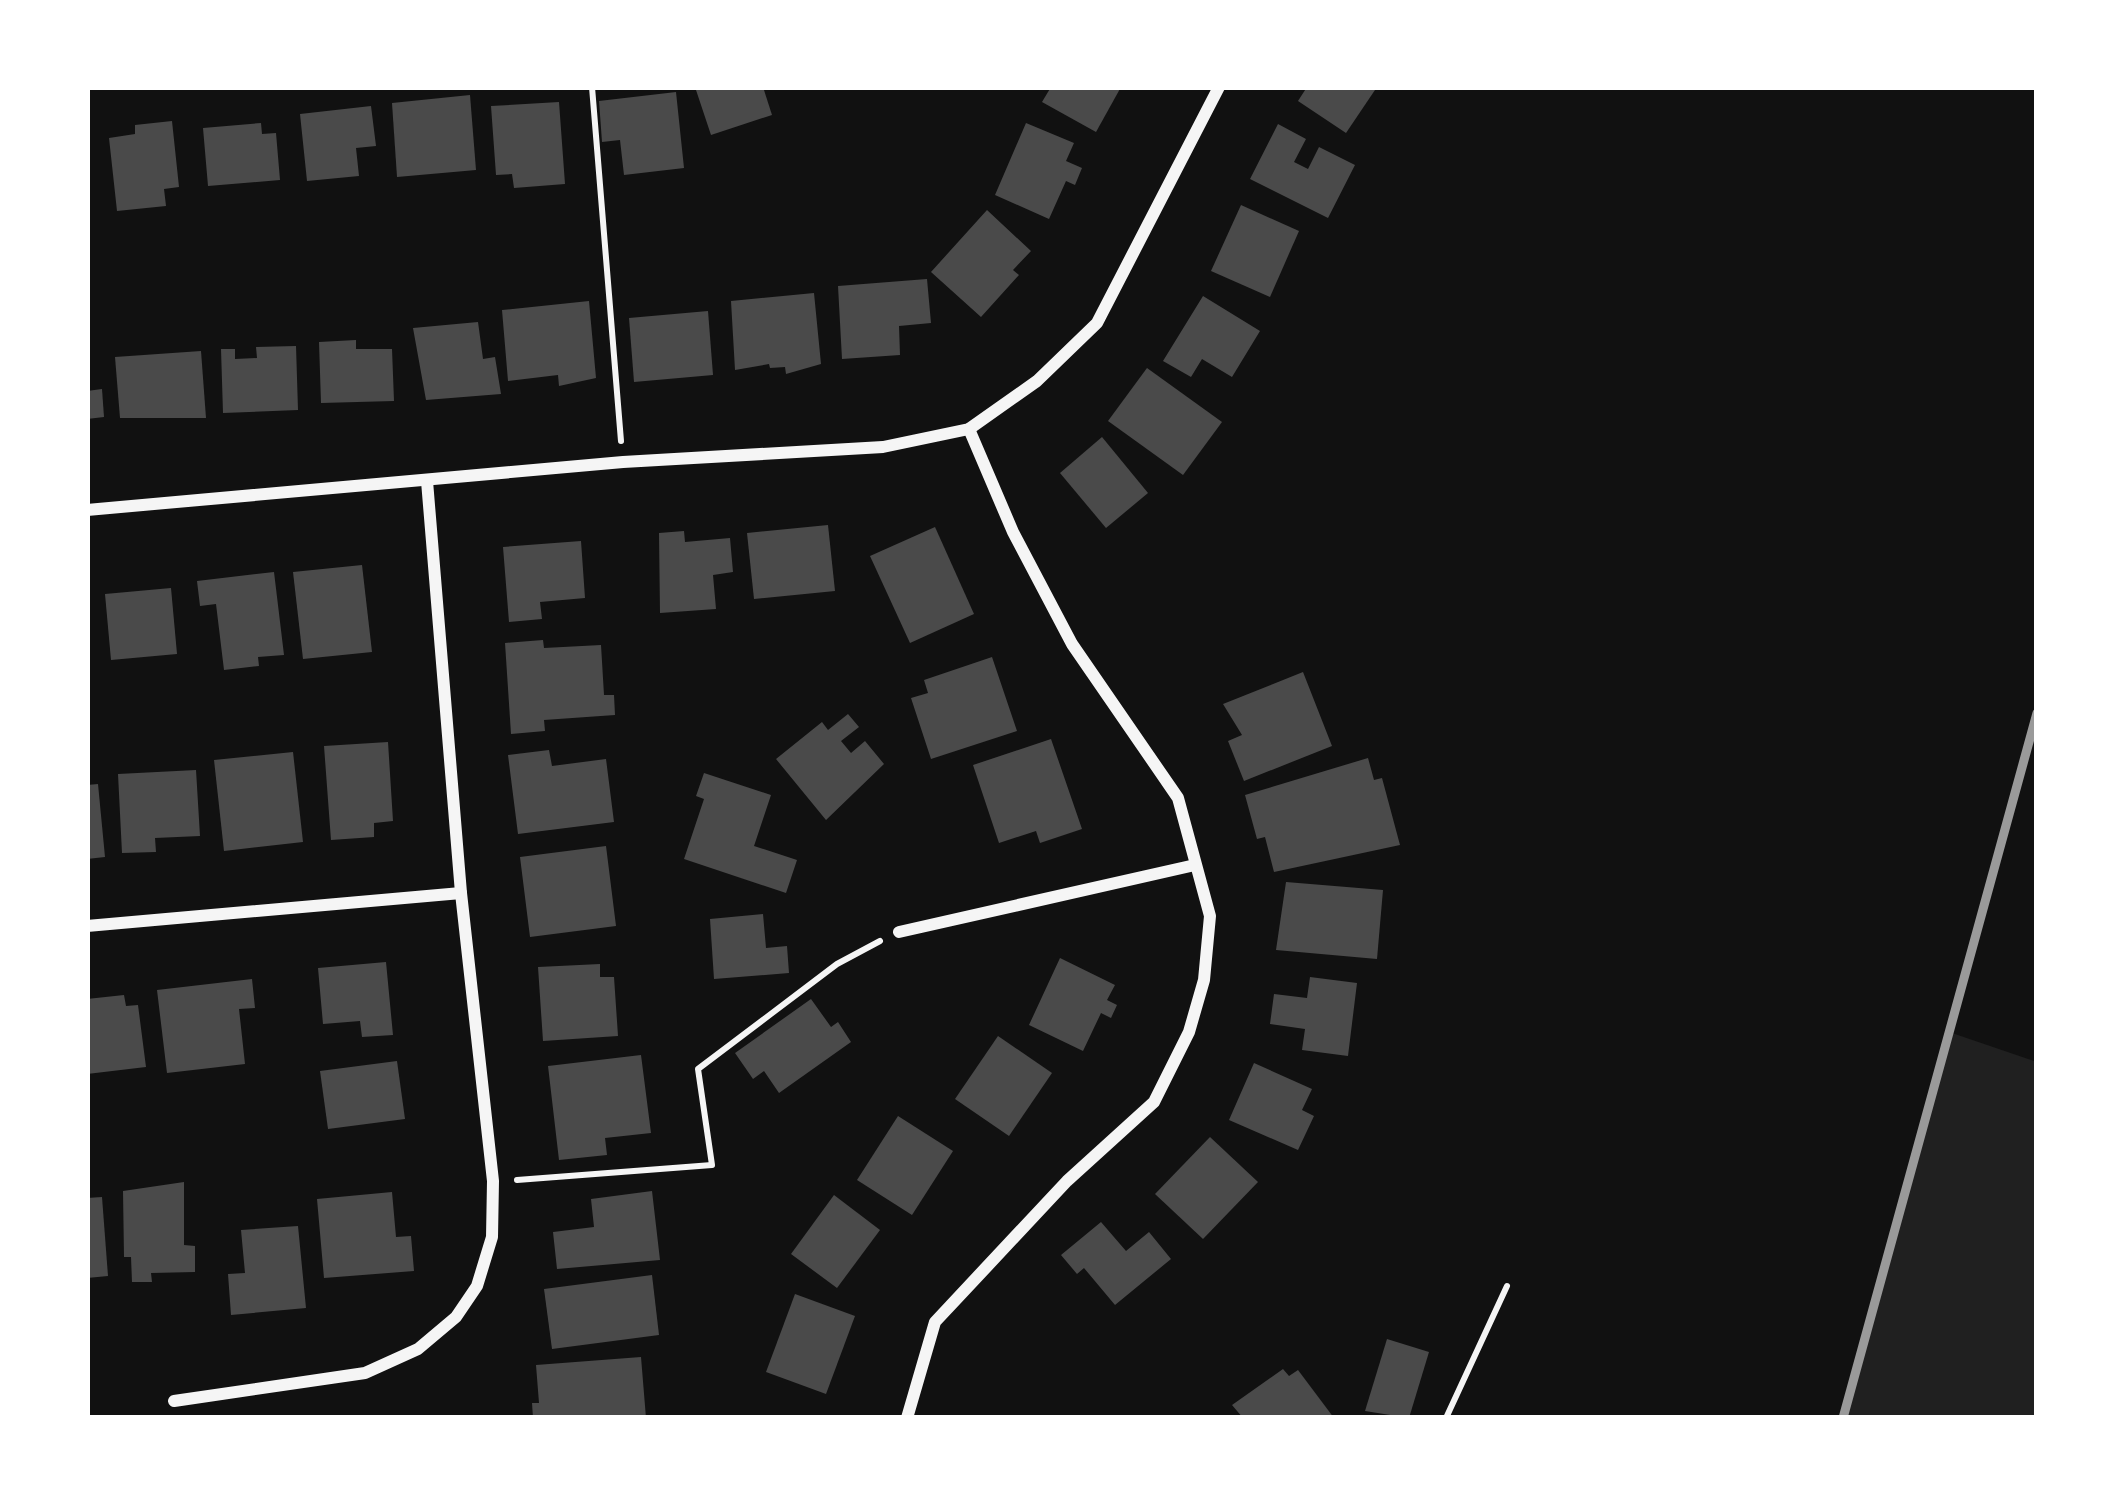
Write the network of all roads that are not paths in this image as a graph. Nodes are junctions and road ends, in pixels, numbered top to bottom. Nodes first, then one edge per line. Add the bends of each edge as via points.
1 (1219, 87) edge
2 (969, 429) junction
3 (427, 481) junction
4 (87, 510) edge
5 (1195, 865) junction
6 (461, 893) junction
7 (87, 926) edge
8 (899, 932) road end
9 (174, 1401) dead end
10 (907, 1418) edge

1 - 2 street via 1097,322 1036,381
2 - 3 street via 883,447
2 - 5 street via 1072,644 1178,798
3 - 4 street
3 - 6 street
5 - 8 street
5 - 10 street via 1210,916 1204,980 1154,1102 1067,1180 935,1322
6 - 7 street
6 - 9 street via 493,1181 492,1238 477,1286 418,1349 365,1373

